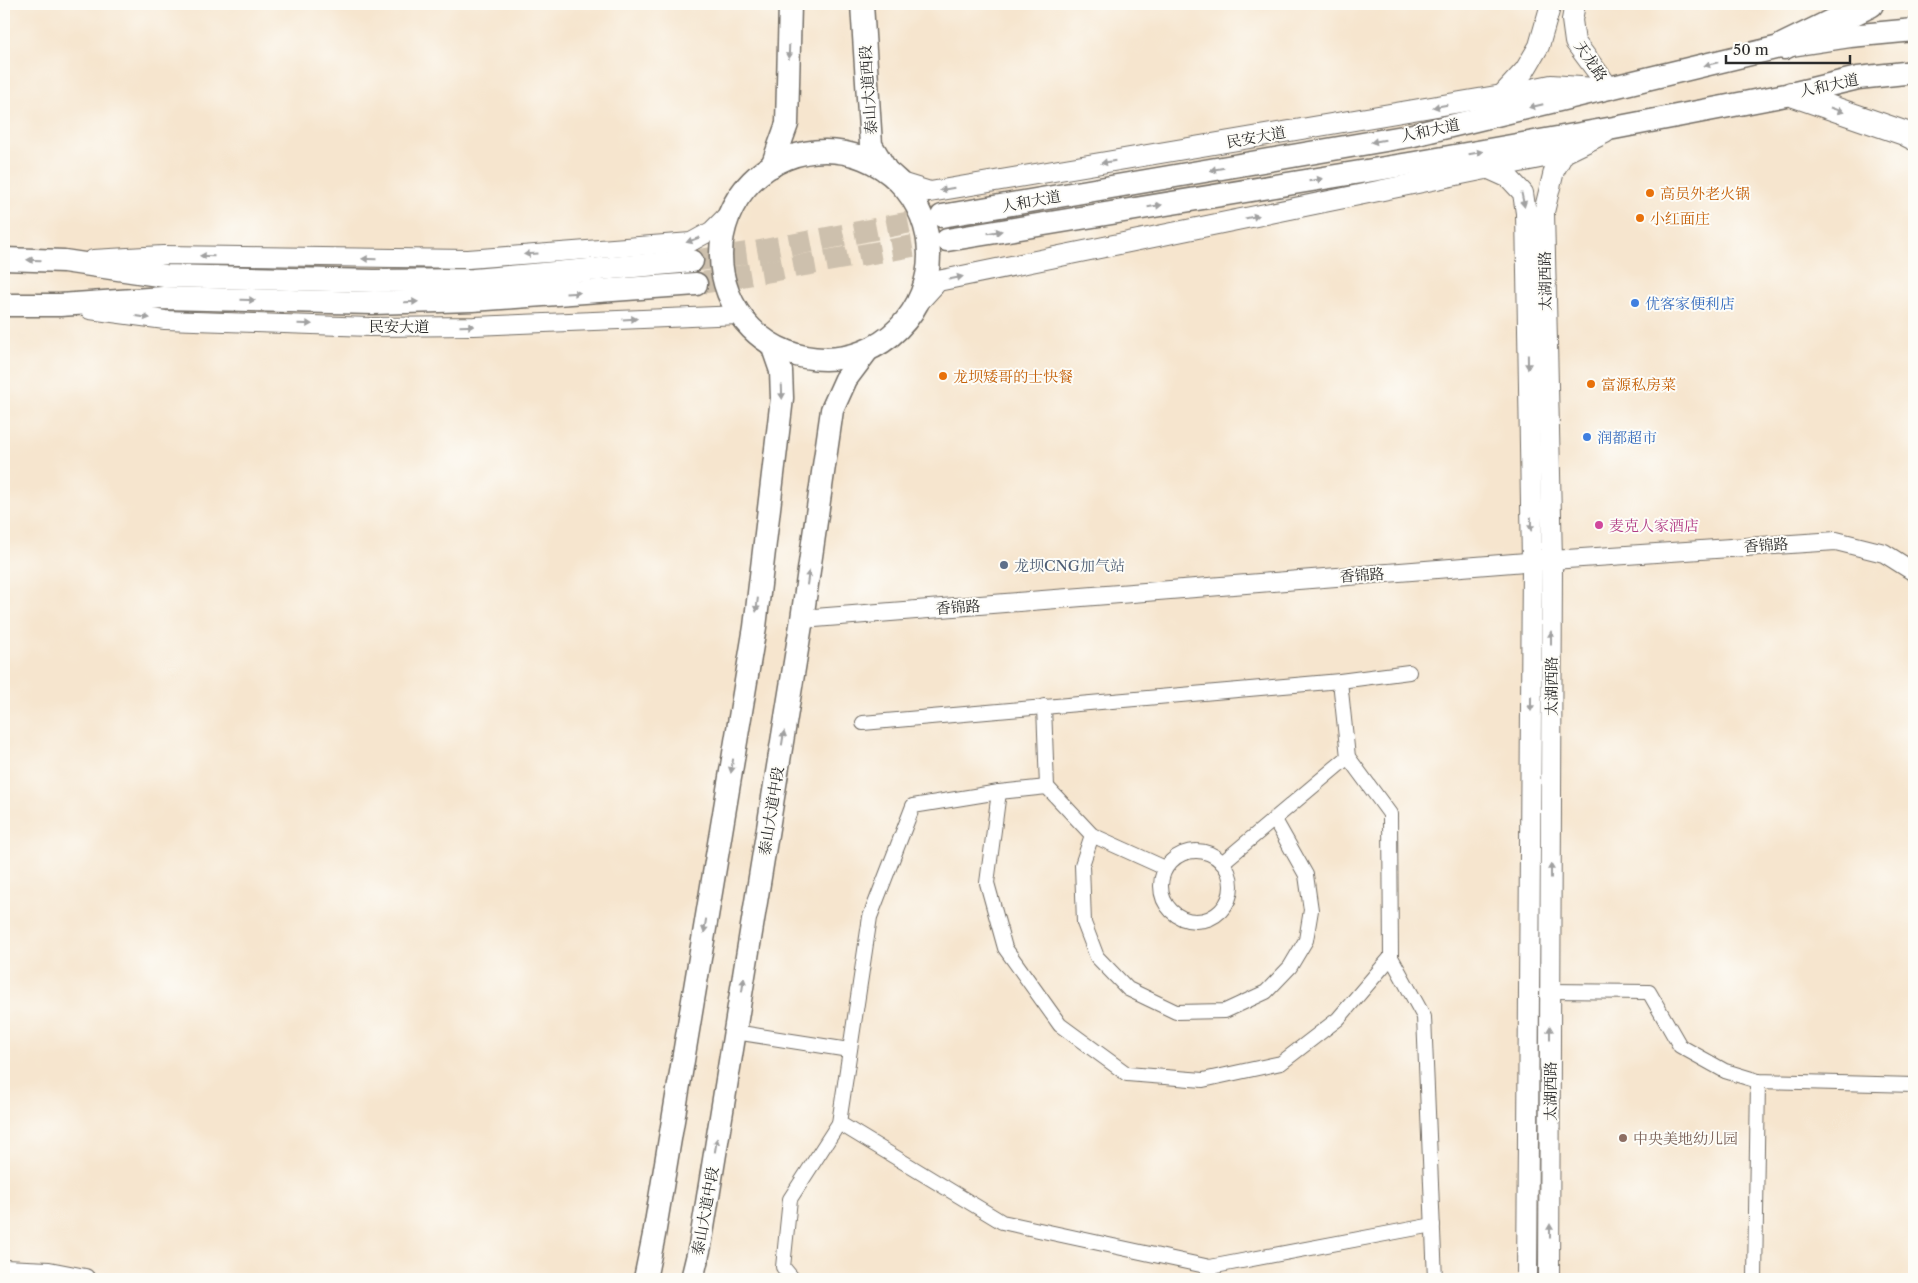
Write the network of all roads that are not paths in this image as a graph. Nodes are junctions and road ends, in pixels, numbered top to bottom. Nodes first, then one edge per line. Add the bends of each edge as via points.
1 (790, 4) edge
2 (862, 4) edge
3 (1551, 4) edge
4 (1576, 4) edge
5 (1870, 4) edge
6 (1914, 30) edge
7 (1784, 46) junction
8 (1914, 72) edge
9 (1610, 89) junction
10 (1791, 94) junction
11 (1502, 95) junction
12 (1614, 128) junction
13 (1914, 138) edge
14 (1564, 153) junction
15 (772, 166) junction
16 (1489, 169) junction
17 (896, 178) junction
18 (731, 212) junction
19 (942, 216) tunnel mouth
20 (947, 240) tunnel mouth
21 (4, 259) edge
22 (64, 260) junction
23 (692, 261) tunnel mouth
24 (696, 284) tunnel mouth
25 (918, 304) junction
26 (4, 305) edge
27 (60, 306) junction
28 (740, 315) junction
29 (772, 345) junction
30 (867, 351) junction
31 (1542, 561) junction
32 (1914, 572) edge
33 (802, 619) junction
34 (1409, 672) dead end
35 (1340, 681) junction
36 (1044, 706) junction
37 (863, 723) dead end
38 (1348, 757) junction
39 (1047, 787) junction
40 (999, 792) junction
41 (1275, 820) junction
42 (1092, 835) junction
43 (1222, 863) junction
44 (1165, 868) junction
45 (1391, 958) junction
46 (1550, 991) junction
47 (735, 1032) junction
48 (849, 1050) junction
49 (1758, 1081) junction
50 (1914, 1085) edge
51 (839, 1123) junction
52 (1433, 1225) junction
53 (4, 1270) edge
54 (85, 1279) edge
55 (645, 1279) edge
56 (692, 1279) edge
57 (793, 1279) edge
58 (1435, 1279) edge
59 (1527, 1279) edge
60 (1550, 1279) edge
61 (1755, 1279) edge

1 -> 15 main road via 786,124
2 - 17 main road, 泰山大道西段 via 871,145
3 - 11 main road via 1539,46 1525,70
4 - 9 main road, 天龙路 via 1572,20 1575,42
5 - 7 highway
6 - 7 main road, 人和大道
7 -> 9 main road, 人和大道
8 - 10 main road, 人和大道 via 1858,78
9 - 11 main road, 民安大道 via 1551,85
9 -> 19 main road, 人和大道 via 1409,136
10 - 12 main road, 人和大道
10 -> 13 highway
11 -> 17 main road, 民安大道 via 930,192
12 - 14 main road
20 -> 12 main road, 人和大道
14 - 16 main road
14 - 31 main road, 太湖西路 via 1554,171 1544,212
15 - 17 main road via 800,154 834,151 868,160
15 - 18 main road via 748,186
25 -> 16 main road via 938,281
16 -> 31 main road, 太湖西路 via 1509,178 1523,193 1526,213
17 - 25 main road, 泰山大道西段 via 916,204 925,225 929,247 928,270
18 -> 22 street via 711,232 691,242 468,260 163,255
18 - 28 main road via 724,232 723,275 729,296
22 -> 21 main road
22 - 23 main road via 165,276 374,281 473,280
27 -> 24 main road, 民安大道 via 164,298 373,303 462,300
25 - 30 main road via 896,332
26 - 27 main road, 民安大道
27 -> 28 street, 民安大道 via 165,320 370,327
28 - 29 main road via 754,332
29 - 30 main road via 812,359 833,360
29 -> 55 main road via 781,371 782,398 755,627
33 -> 30 main road, 泰山大道中段 via 832,410 846,379
31 - 32 street, 香锦路 via 1836,540 1884,553
31 - 33 street, 香锦路
46 -> 31 main road, 太湖西路
31 -> 59 main road, 太湖西路
47 -> 33 main road, 泰山大道中段
34 - 35 street
35 - 36 street
35 - 38 street
36 - 37 street
36 - 39 street
38 - 41 street
38 - 45 street via 1390,814
39 - 40 street
39 - 42 street
40 - 45 street via 987,883 1005,948 1060,1025 1127,1074 1203,1080 1282,1063 1338,1019
40 - 48 street via 913,806 870,917
41 - 42 street via 1306,875 1311,910 1306,940 1290,967 1266,992 1225,1011 1176,1012 1128,989 1097,957 1084,922 1082,866
41 - 43 street
42 - 44 street
43 - 44 street via 1209,854 1193,851 1172,860
43 - 44 street via 1229,878 1230,894 1219,912 1200,921 1178,916 1164,901 1161,890
45 - 52 street via 1424,1017
46 - 49 street via 1649,992 1680,1046 1725,1071
60 -> 46 main road, 太湖西路
47 - 48 street
56 -> 47 main road, 泰山大道中段
48 - 51 street
49 - 50 street
49 - 61 street
51 - 52 street via 1002,1222 1210,1267
51 - 57 street via 790,1199 783,1266
52 - 58 street
53 - 54 main road via 49,1272

